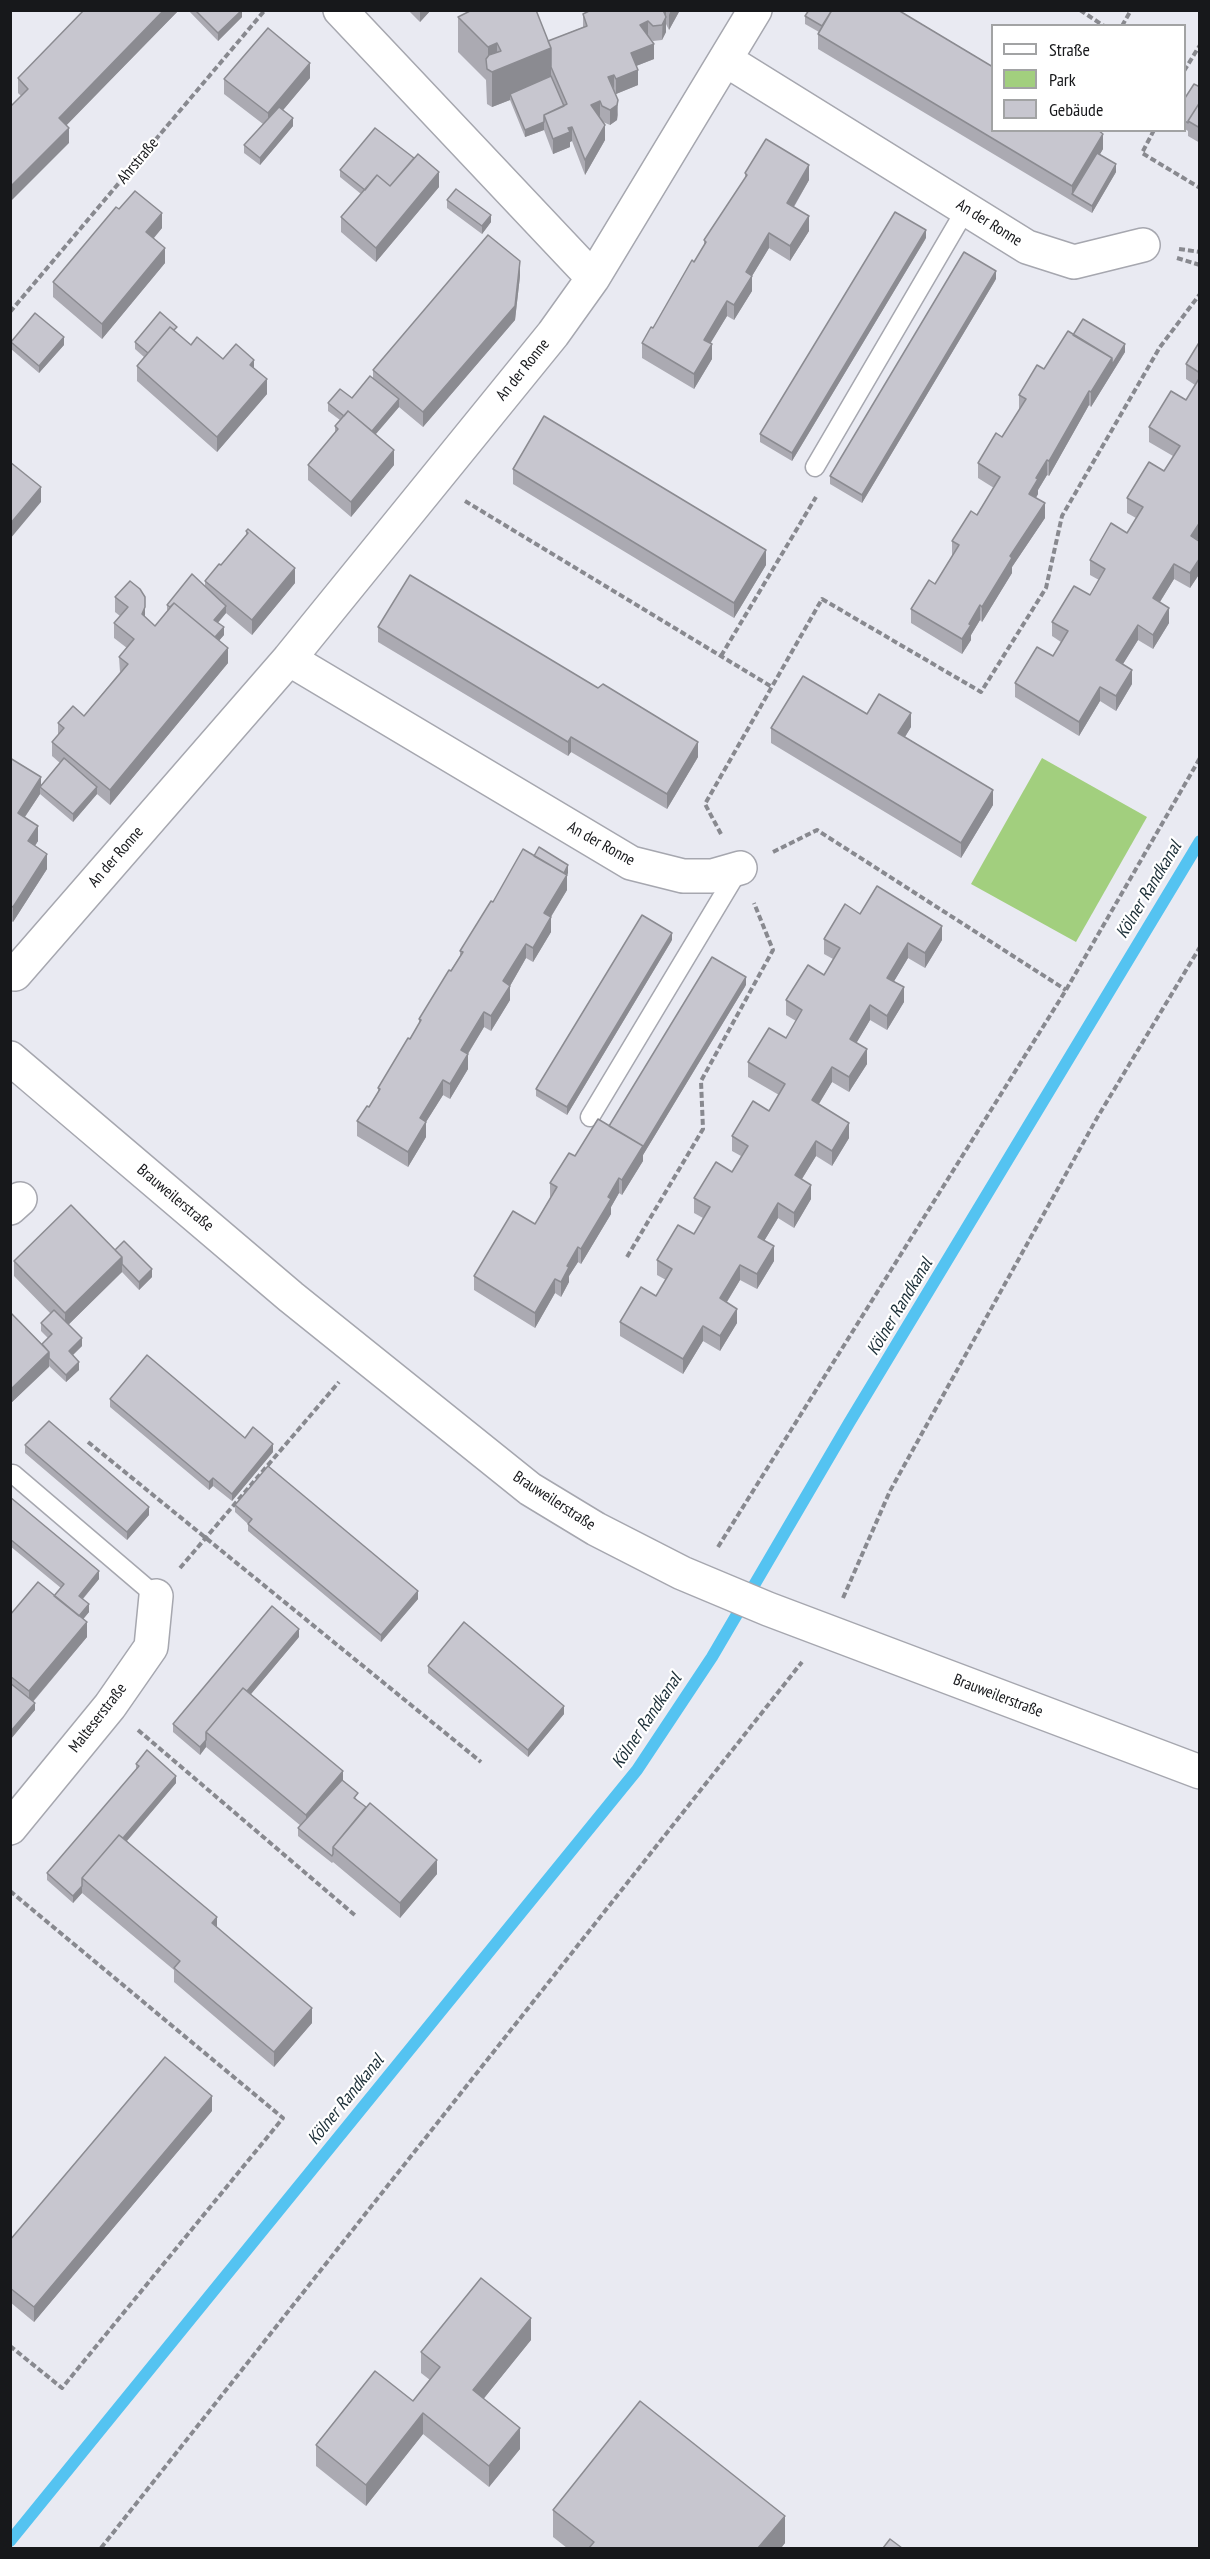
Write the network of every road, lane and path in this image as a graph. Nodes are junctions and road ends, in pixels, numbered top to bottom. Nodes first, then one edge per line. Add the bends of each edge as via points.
1 (265, 10) edge
2 (340, 10) edge
3 (754, 10) edge
4 (1080, 10) edge
5 (1131, 10) edge
6 (1101, 24) edge
7 (1123, 24) edge
8 (1200, 45) edge
9 (726, 60) junction
10 (1186, 68) edge
11 (1153, 132) edge
12 (1200, 188) edge
13 (966, 209) junction
14 (1143, 245) dead end
15 (593, 279) junction
16 (1200, 294) edge
17 (10, 312) edge
18 (816, 467) joint
19 (433, 481) junction
20 (721, 657) junction
21 (289, 659) junction
22 (772, 687) junction
23 (1200, 758) edge
24 (740, 867) junction
25 (1200, 947) edge
26 (15, 974) dead end
27 (1066, 990) junction
28 (10, 1058) edge
29 (590, 1117) dead end
30 (627, 1257) dead end
31 (327, 1396) dead end
32 (88, 1442) dead end
33 (13, 1474) dead end
34 (206, 1537) junction
35 (708, 1544) dead end
36 (718, 1547) junction
37 (729, 1553) dead end
38 (156, 1596) junction
39 (826, 1631) junction
40 (110, 1706) junction
41 (481, 1762) dead end
42 (1200, 1772) edge
43 (10, 1828) edge
44 (10, 1890) edge
45 (357, 1917) dead end
46 (10, 2346) edge
47 (101, 2548) edge

1 - 17 path, Ahrstraße
2 - 15 street
3 - 9 street, An der Ronne
4 - 6 path
5 - 7 path
8 - 10 path
9 - 13 street, An der Ronne
9 - 15 street, An der Ronne
11 - 12 path via 1142,153
13 - 14 street, An der Ronne via 1027,247 1074,262
13 - 18 lane
15 - 19 street, An der Ronne
16 - 22 path via 1160,346 1062,516 1046,588 981,692 822,599
18 - 20 path via 829,476
19 - 20 path
19 - 21 street, An der Ronne
20 - 22 path
21 - 24 street, An der Ronne via 631,863 683,876 712,876
21 - 26 street, An der Ronne
22 - 24 path via 705,804
23 - 27 path
24 - 27 path via 818,830
24 - 29 lane
24 - 30 path via 773,950 701,1081 703,1129
25 - 39 path via 1097,1118 890,1491
27 - 36 path
28 - 39 street, Brauweilerstraße via 291,1297 530,1489 596,1529 682,1572
31 - 34 path
32 - 34 path
33 - 38 lane
34 - 38 path
34 - 41 path
35 - 36 path
36 - 37 path
38 - 40 street, Malteserstraße via 151,1647
39 - 42 street, Brauweilerstraße
39 - 47 path
40 - 43 street, Malteserstraße
40 - 45 path
44 - 46 path via 283,2118 62,2388

